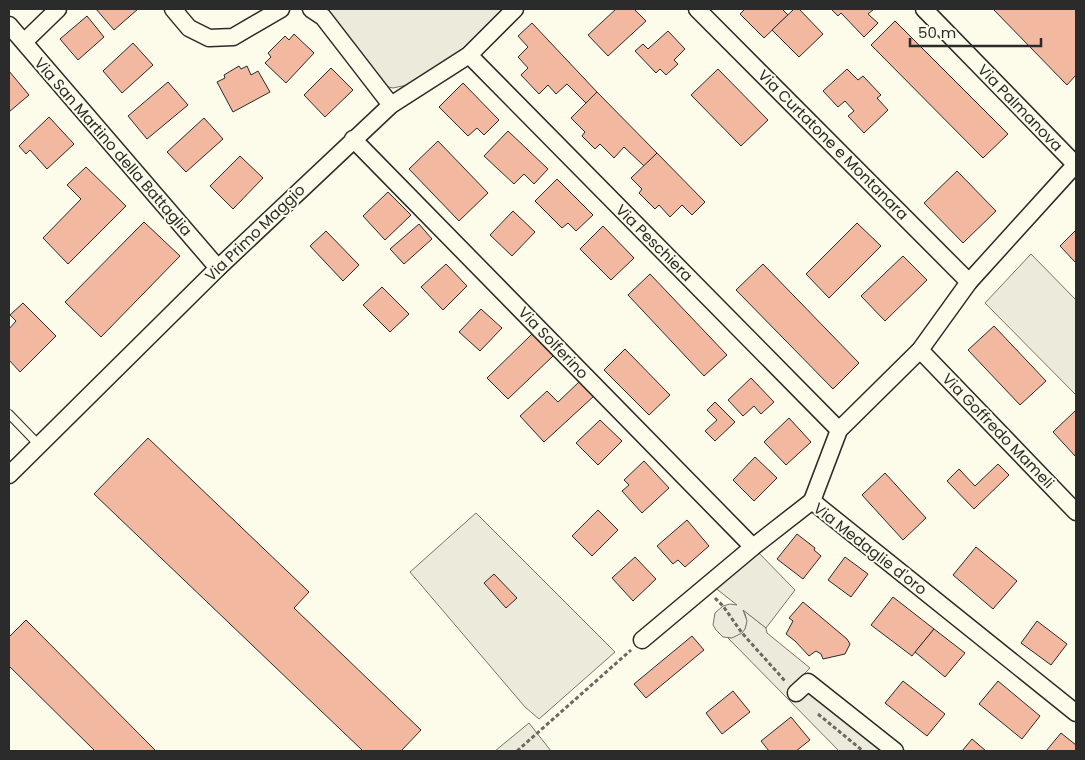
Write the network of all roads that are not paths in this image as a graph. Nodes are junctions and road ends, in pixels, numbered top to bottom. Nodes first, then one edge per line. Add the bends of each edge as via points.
1 (58, 9) edge
2 (174, 9) edge
3 (282, 9) edge
4 (311, 9) edge
5 (515, 9) edge
6 (696, 9) edge
7 (924, 9) edge
8 (9, 25) edge
9 (24, 42) junction
10 (469, 55) junction
11 (391, 105) junction
12 (354, 139) junction
13 (1076, 164) edge
14 (218, 268) junction
15 (969, 282) junction
16 (920, 350) junction
17 (9, 414) edge
18 (839, 430) junction
19 (39, 445) junction
20 (9, 475) edge
21 (812, 501) junction
22 (1076, 512) edge
23 (753, 547) junction
24 (642, 640) road end
25 (796, 693) road end
26 (1076, 713) edge
27 (895, 751) edge

1 - 9 street
2 - 3 street via 189,28 209,38 233,37
4 - 11 street via 323,17
5 - 10 street, Via Primo Maggio
6 - 15 street, Via Curtatone e Montanara
7 - 13 street, Via Palmanova
8 - 9 street, Via San Martino della Battaglia
9 - 14 street, Via San Martino della Battaglia
10 - 11 street, Via Primo Maggio
10 - 18 street, Via Peschiera
11 - 12 street, Via Primo Maggio
12 - 14 street, Via Primo Maggio
12 - 23 street, Via Solferino
13 - 15 street
14 - 19 street, Via Primo Maggio
15 - 16 street
16 - 18 street
16 - 22 street, Via Goffredo Mameli
17 - 19 lane
18 - 21 street
19 - 20 street, Via Primo Maggio
21 - 23 street, Via Medaglie d'oro
21 - 26 street, Via Medaglie d'oro
23 - 24 street, Via Medaglie d'oro
25 - 27 street via 808,682

